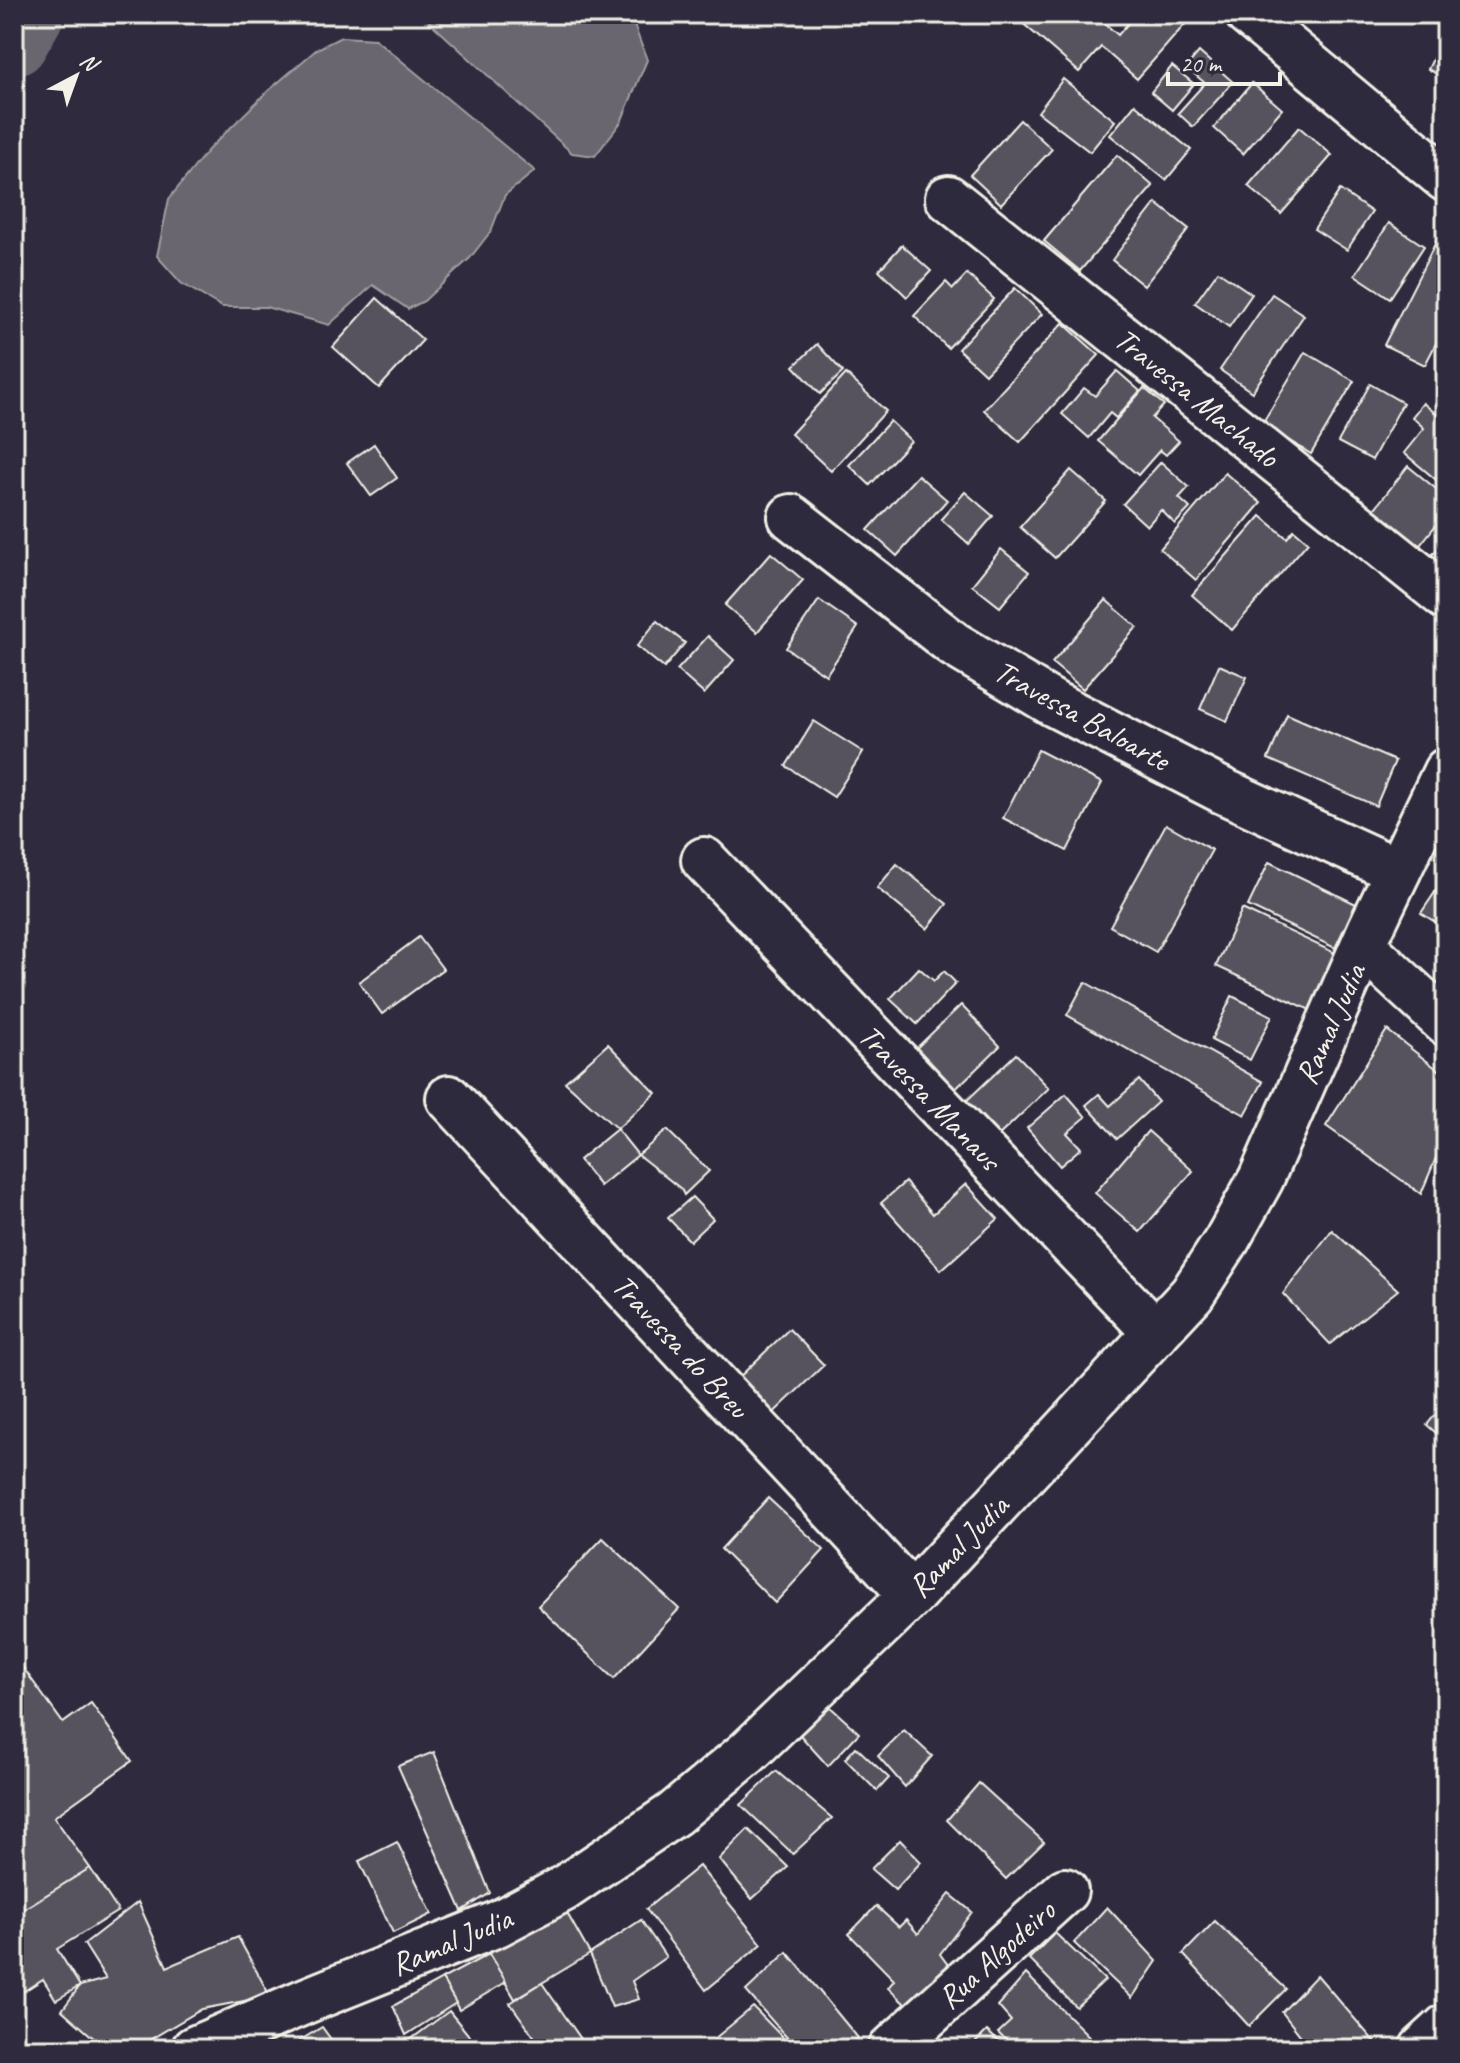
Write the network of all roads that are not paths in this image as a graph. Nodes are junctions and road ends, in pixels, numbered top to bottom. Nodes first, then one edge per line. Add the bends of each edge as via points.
1 (1248, 14) edge
2 (1446, 179) edge
3 (948, 198) dead end
4 (791, 517) dead end
5 (1446, 597) edge
6 (1446, 771) edge
7 (704, 860) dead end
8 (1398, 871) junction
9 (1364, 947) junction
10 (1446, 1023) edge
11 (449, 1098) dead end
12 (1156, 1333) junction
13 (912, 1595) junction
14 (1065, 1891) dead end
15 (1446, 2027) edge
16 (194, 2049) edge
17 (891, 2049) edge
18 (1422, 2049) edge

1 - 2 street
3 - 5 street, Travessa Machado
4 - 8 street, Travessa Baloarte via 955,645 1054,704 1223,791
6 - 8 street, Ramal Judia
7 - 12 street, Travessa Manaus
8 - 9 street, Ramal Judia
9 - 10 street
9 - 12 street, Ramal Judia via 1261,1179 1192,1294
11 - 13 street, Travessa do Breu
12 - 13 street, Ramal Judia
13 - 16 street, Ramal Judia via 747,1753 674,1814 563,1889 497,1924
14 - 17 street, Rua Algodeiro
15 - 18 street

